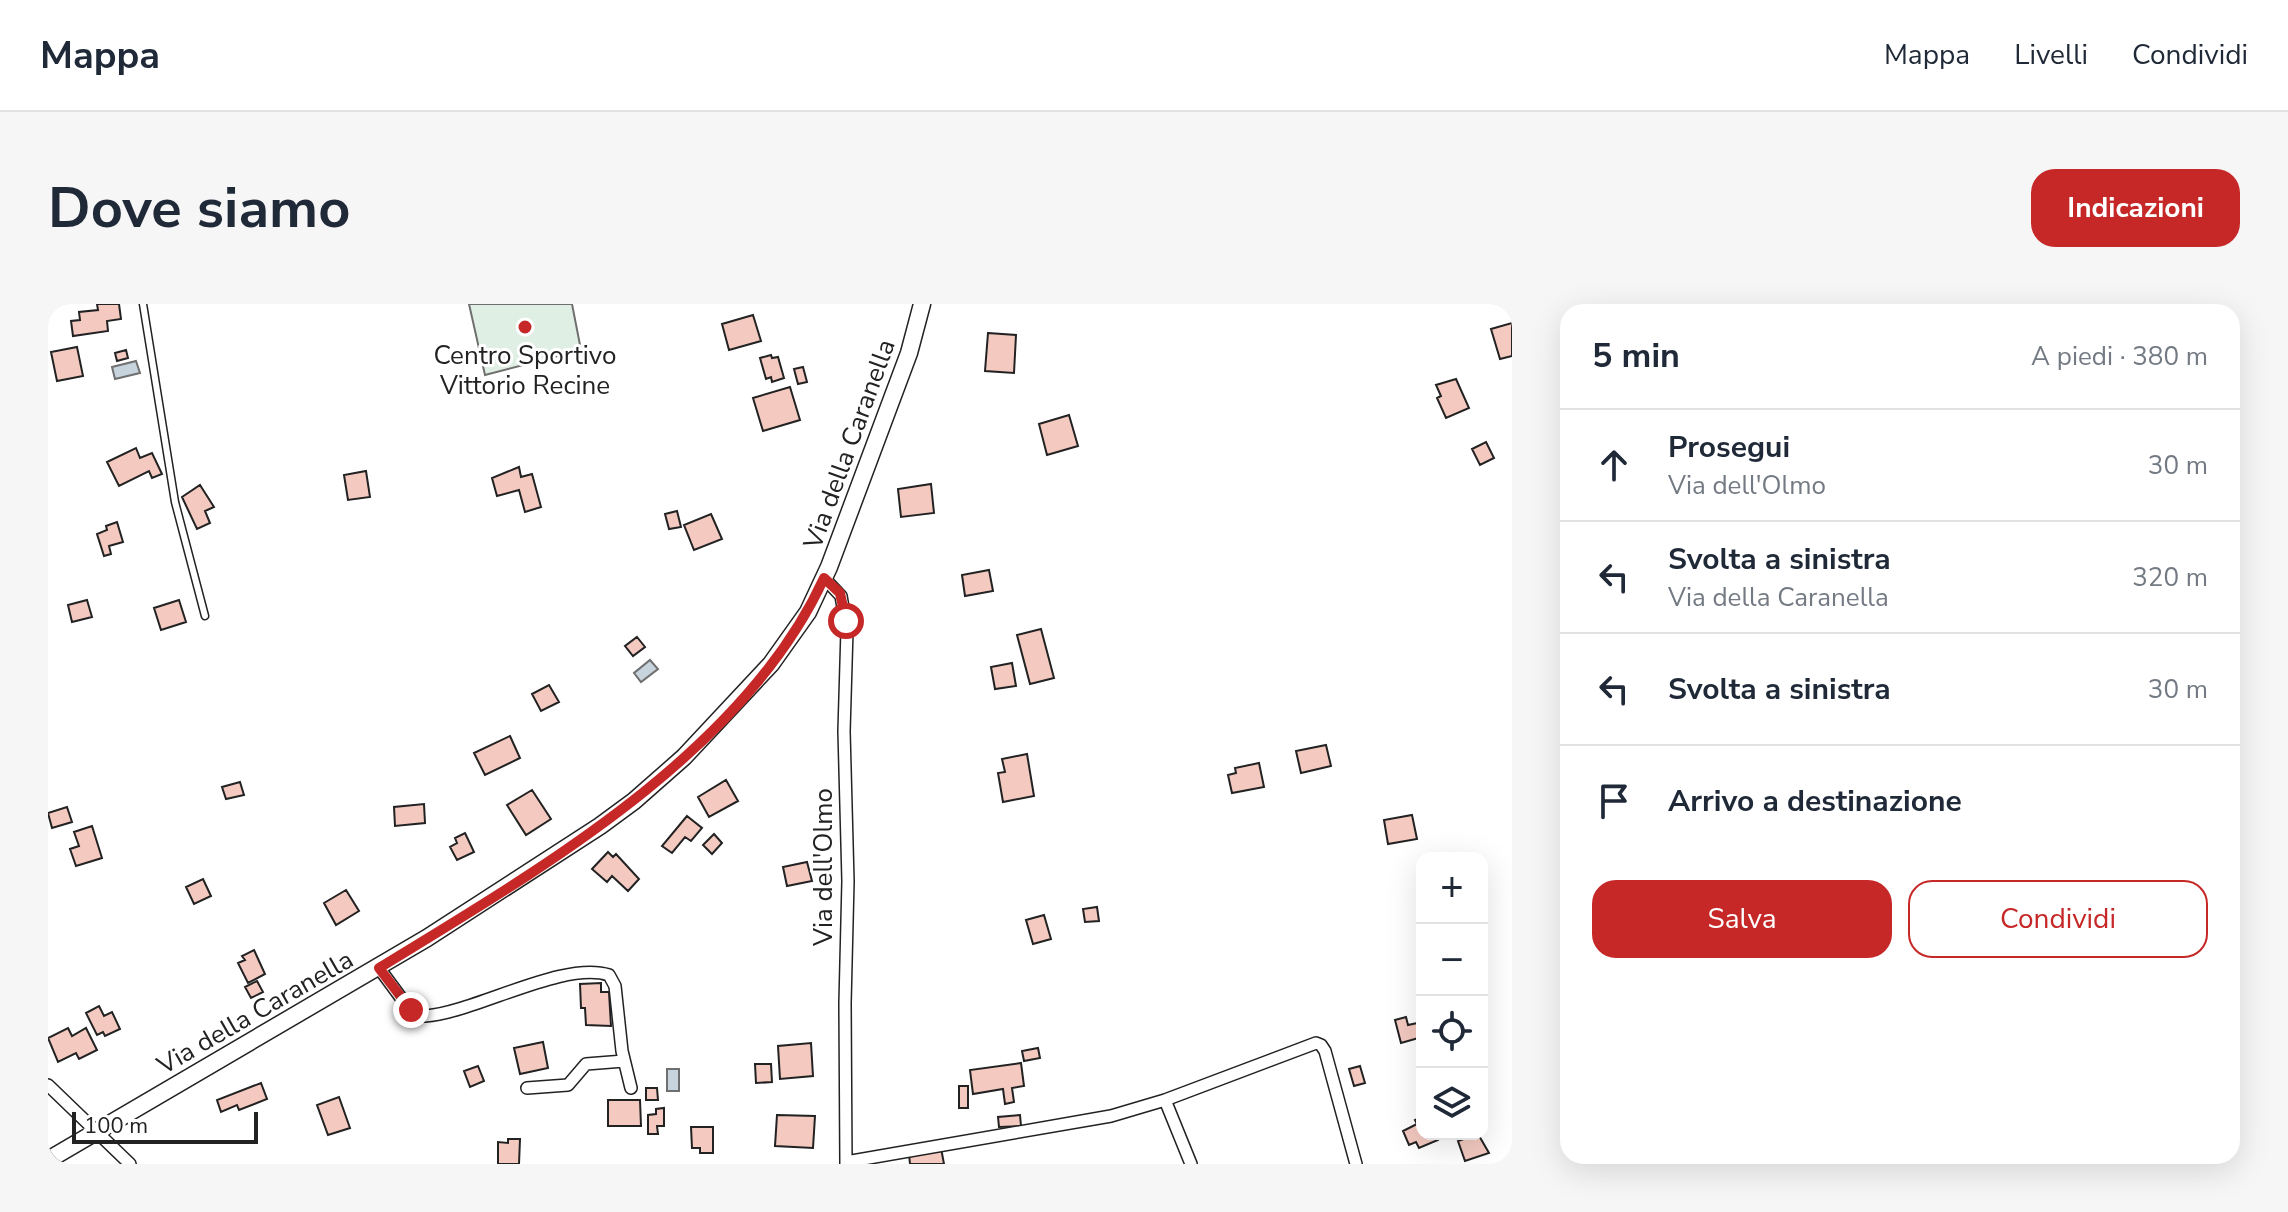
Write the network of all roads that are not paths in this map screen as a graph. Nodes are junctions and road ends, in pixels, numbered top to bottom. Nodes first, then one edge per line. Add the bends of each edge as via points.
1 (143, 304) edge
2 (922, 304) edge
3 (824, 578) junction
4 (205, 616) dead end
5 (379, 968) junction
6 (624, 1061) junction
7 (48, 1085) edge
8 (527, 1088) dead end
9 (631, 1088) dead end
10 (1165, 1100) junction
11 (95, 1131) junction
12 (48, 1160) edge
13 (846, 1163) edge
14 (130, 1164) edge
15 (1191, 1164) edge
16 (1356, 1164) edge

1 - 4 lane via 177,512
2 - 3 main road, Via della Caranella via 909,353
3 - 5 main road, Via della Caranella via 780,654 664,776 583,838
3 - 13 street, Via dell'Olmo via 841,596 847,630
5 - 6 street via 407,1006 425,1016 560,978 606,974 615,983
5 - 11 main road, Via della Caranella
6 - 8 street via 586,1064 568,1085
6 - 9 street
7 - 11 street
10 - 13 street via 1085,1122
10 - 15 street
10 - 16 street via 1319,1044
11 - 12 main road, Via della Caranella
11 - 14 street

